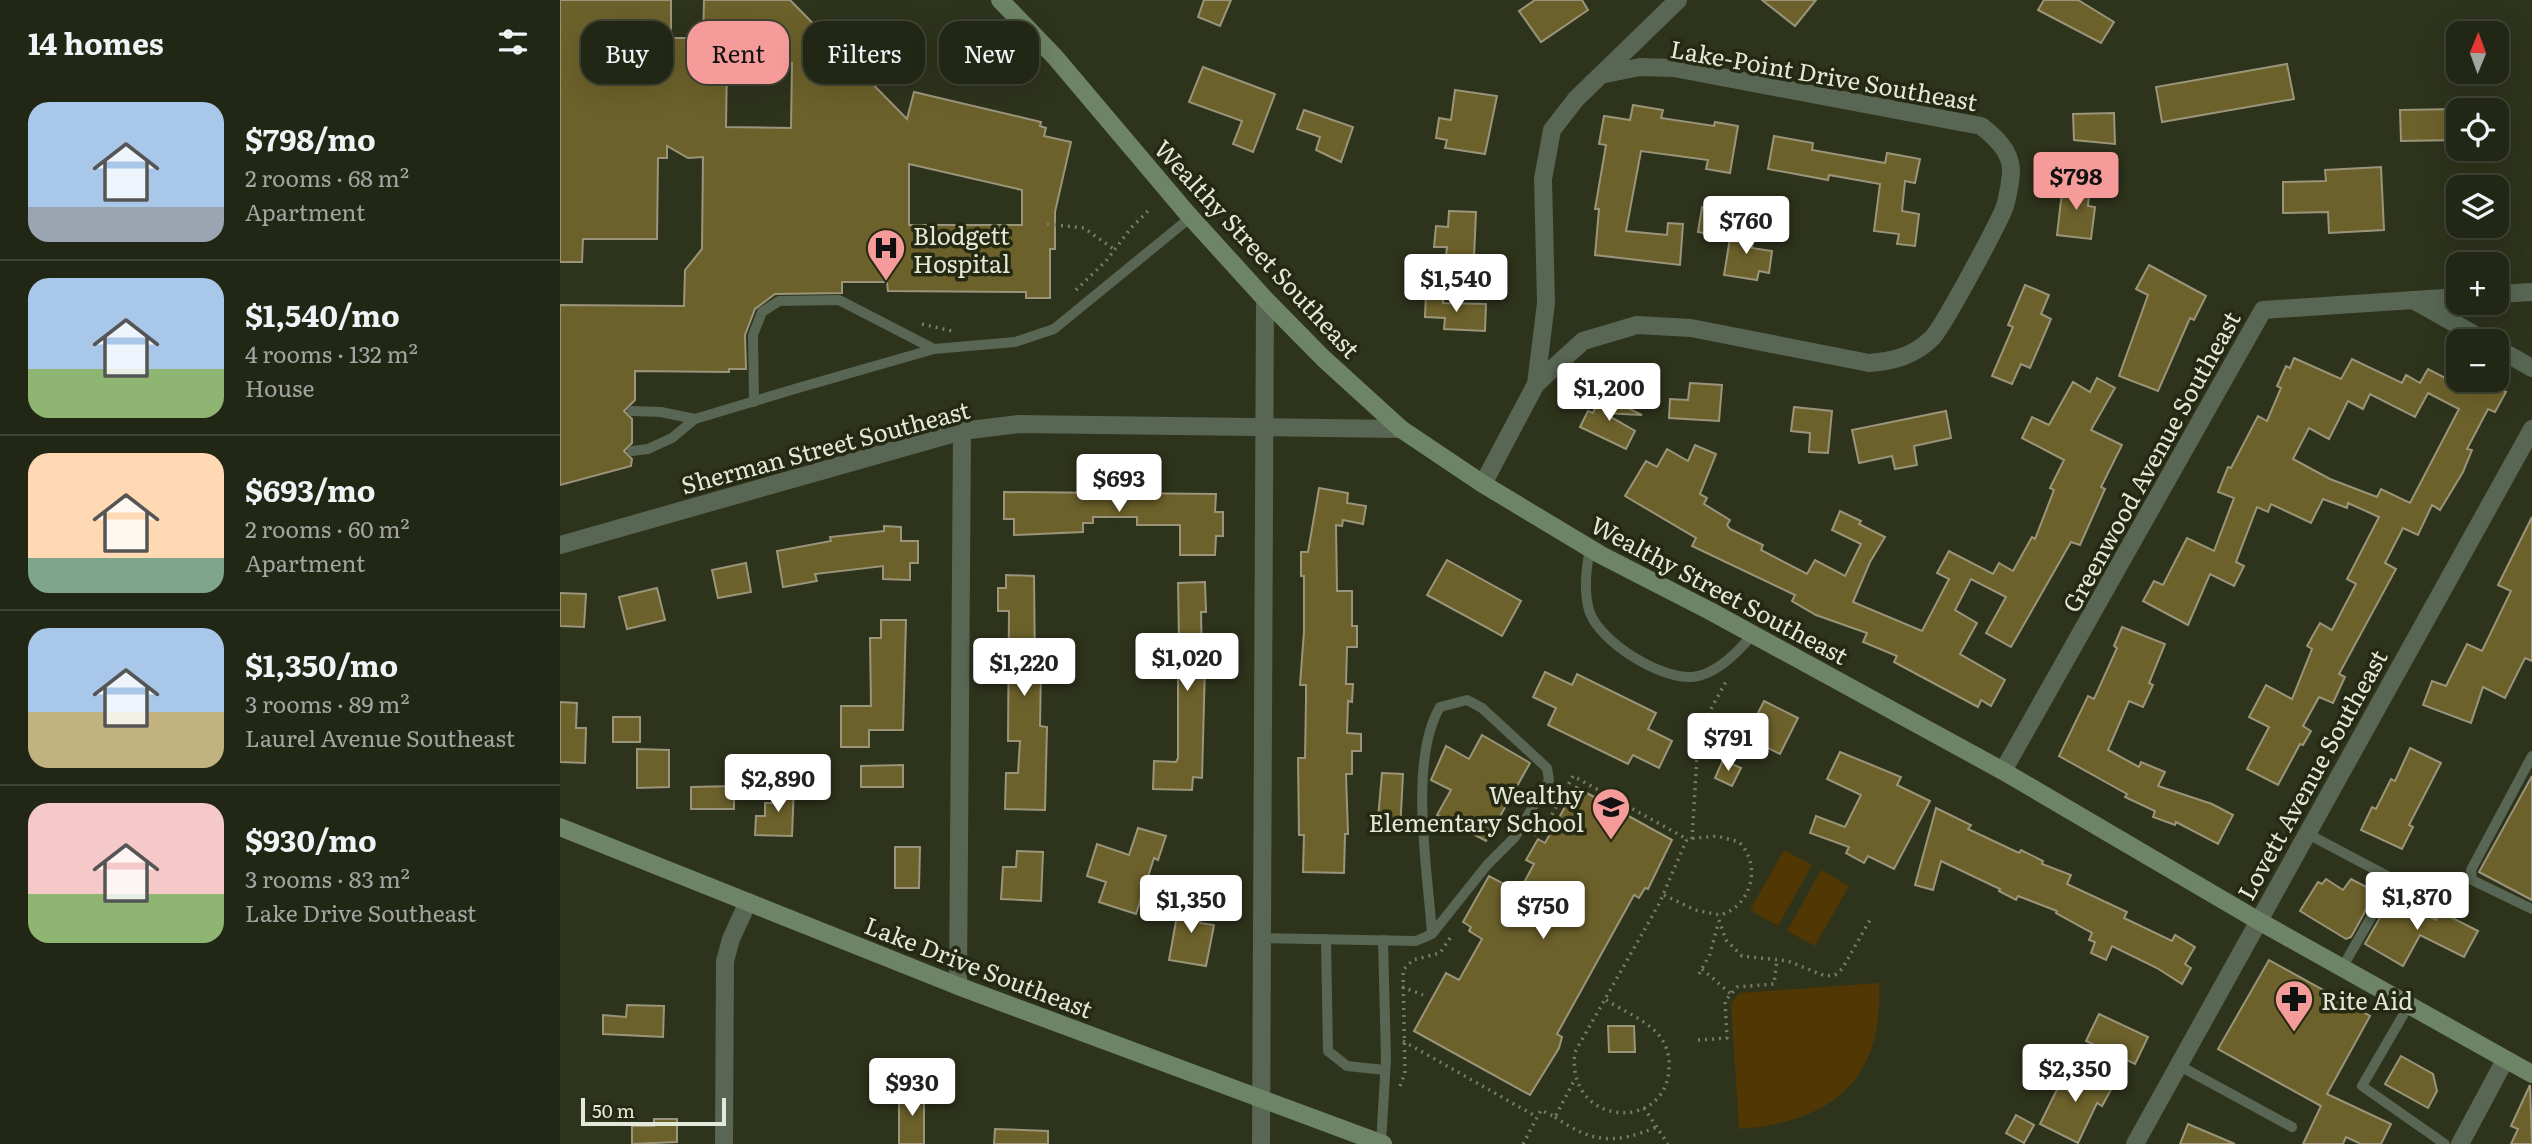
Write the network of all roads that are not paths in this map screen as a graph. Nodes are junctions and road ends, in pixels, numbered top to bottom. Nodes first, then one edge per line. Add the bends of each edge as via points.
1 (1000, 0) edge
2 (1678, 0) edge
3 (1605, 74) junction
4 (1191, 217) junction
5 (2532, 292) edge
6 (2509, 293) edge
7 (2446, 298) edge
8 (1265, 299) junction
9 (2413, 300) junction
10 (2465, 329) edge
11 (934, 349) junction
12 (2509, 355) edge
13 (2532, 368) edge
14 (1536, 384) junction
15 (754, 402) junction
16 (632, 411) dead end
17 (695, 419) junction
18 (1264, 427) junction
19 (1401, 429) junction
20 (2532, 429) edge
21 (962, 431) junction
22 (632, 451) dead end
23 (1483, 484) junction
24 (560, 545) edge
25 (1590, 549) junction
26 (1753, 634) junction
27 (2532, 756) edge
28 (2003, 771) junction
29 (560, 827) edge
30 (2306, 833) junction
31 (748, 902) junction
32 (2532, 909) edge
33 (2257, 920) junction
34 (1432, 934) junction
35 (1263, 938) junction
36 (1326, 939) junction
37 (1384, 940) junction
38 (2342, 968) junction
39 (958, 986) junction
40 (2409, 1005) junction
41 (2505, 1060) junction
42 (2178, 1065) junction
43 (1385, 1070) junction
44 (2532, 1074) edge
45 (1262, 1098) junction
46 (2292, 1127) dead end
47 (724, 1144) edge
48 (1261, 1144) edge
49 (1382, 1144) edge
50 (2135, 1144) edge
51 (2445, 1144) edge
52 (2460, 1144) edge

1 - 4 main road, Wealthy Street Southeast via 1055,57
2 - 3 street
3 - 14 street via 1576,99 1552,130 1543,179 1546,303
3 - 14 street, Lake-Point Drive Southeast via 1640,67 1674,68 1981,126 1996,137 2007,154 2011,168 2005,206 1934,337 1893,361 1869,363 1691,328 1637,324 1583,341
4 - 8 main road, Wealthy Street Southeast
4 - 11 lane via 1054,328 1015,342
5 - 6 street
7 - 9 street, Greenwood Avenue Southeast
8 - 18 street
8 - 19 main road, Wealthy Street Southeast
9 - 10 street
9 - 28 street, Greenwood Avenue Southeast via 2263,310
11 - 15 lane
11 - 15 lane via 839,300 779,302 762,312 753,335
12 - 13 street
14 - 23 street
15 - 17 lane
16 - 17 lane
17 - 22 lane via 673,438
18 - 19 street, Sherman Street Southeast
18 - 21 street, Sherman Street Southeast via 1019,424
18 - 35 street
19 - 23 main road, Wealthy Street Southeast
20 - 30 street, Lovett Avenue Southeast
21 - 24 street, Sherman Street Southeast
21 - 39 street
23 - 25 main road, Wealthy Street Southeast
25 - 26 main road, Wealthy Street Southeast
25 - 26 lane via 1585,574 1590,613 1604,634 1651,669 1693,677 1735,655
26 - 28 main road, Wealthy Street Southeast
27 - 32 lane via 2471,870 2472,880
28 - 33 main road, Wealthy Street Southeast
29 - 31 main road, Lake Drive Southeast
30 - 33 street, Lovett Avenue Southeast
30 - 38 lane via 2393,879
31 - 39 main road, Lake Drive Southeast
31 - 47 street via 725,961
33 - 38 main road, Wealthy Street Southeast
33 - 42 street, Lovett Avenue Southeast
34 - 34 lane via 1515,837 1549,780 1549,772 1482,708 1467,700 1440,707 1432,720 1421,778
34 - 37 lane via 1416,941
35 - 36 lane
35 - 45 street
36 - 37 lane
36 - 43 lane via 1328,1051 1347,1066
37 - 43 lane
38 - 40 main road, Wealthy Street Southeast
39 - 45 main road, Lake Drive Southeast
40 - 41 main road, Wealthy Street Southeast
40 - 51 lane via 2362,1086
41 - 44 main road, Wealthy Street Southeast
41 - 52 street
42 - 46 lane
42 - 50 street, Lovett Avenue Southeast
43 - 49 lane
45 - 48 street
45 - 49 main road, Lake Drive Southeast

